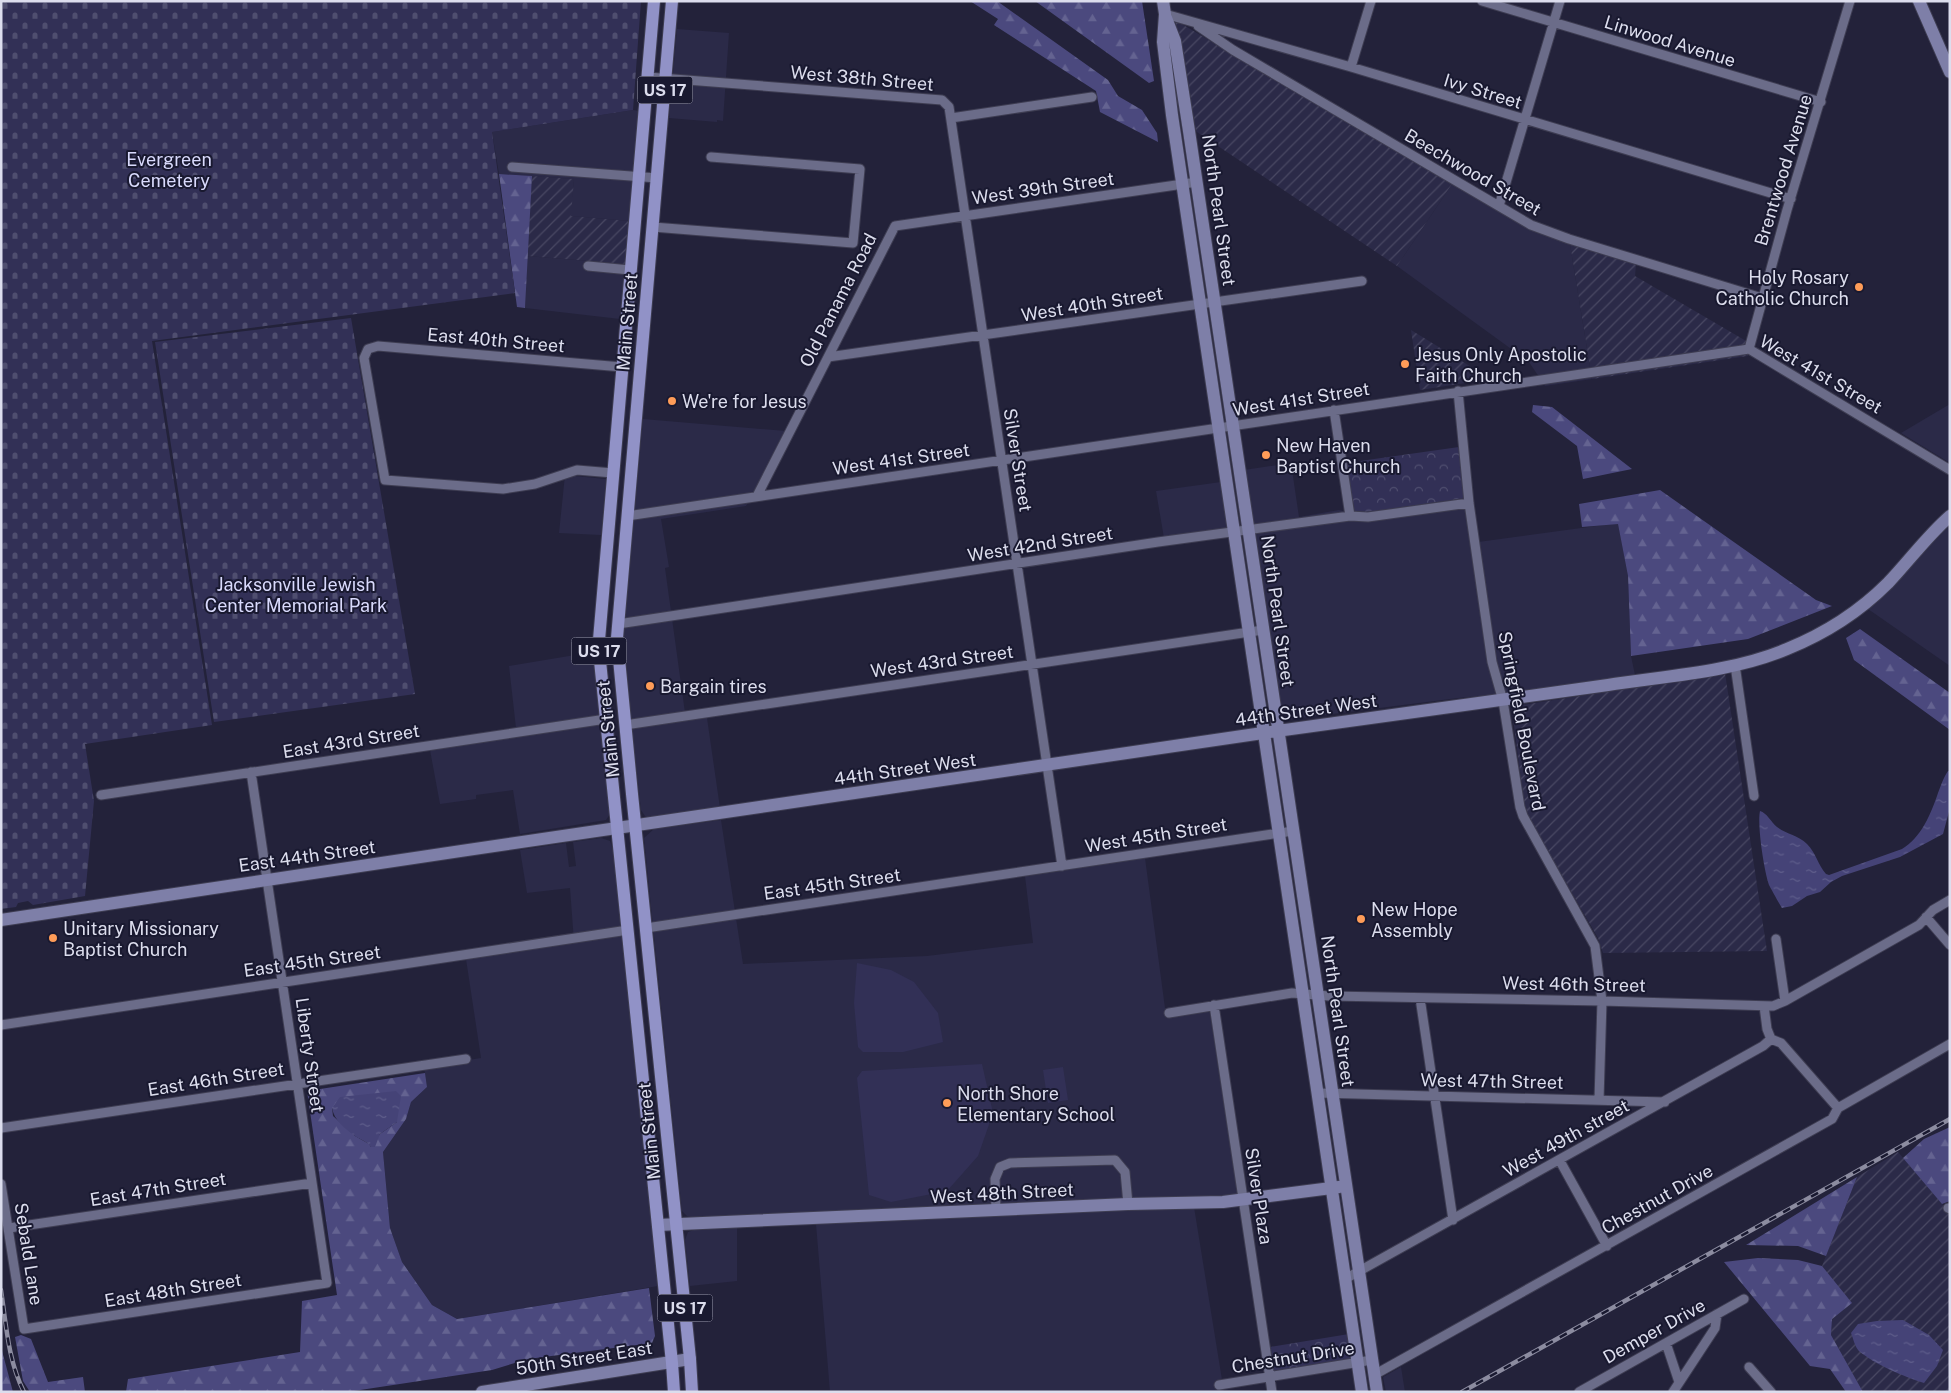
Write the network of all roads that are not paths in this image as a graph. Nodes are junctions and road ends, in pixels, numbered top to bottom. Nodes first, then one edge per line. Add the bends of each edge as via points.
1 (654, 1) edge
2 (672, 1) edge
3 (1163, 1) edge
4 (1371, 1) edge
5 (1482, 1) edge
6 (1560, 1) edge
7 (1919, 1) edge
8 (1847, 2) edge
9 (1164, 14) junction
10 (1192, 22) junction
11 (1554, 22) junction
12 (1351, 68) junction
13 (1950, 72) edge
14 (648, 77) junction
15 (666, 78) junction
16 (1092, 97) dead end
17 (1821, 102) junction
18 (951, 118) junction
19 (1525, 121) junction
20 (711, 157) dead end
21 (512, 167) dead end
22 (640, 176) junction
23 (657, 178) junction
24 (1197, 182) junction
25 (1182, 184) junction
26 (1791, 200) junction
27 (1499, 206) junction
28 (965, 216) junction
29 (895, 226) joint
30 (653, 227) junction
31 (588, 266) dead end
32 (630, 270) junction
33 (1362, 281) dead end
34 (1762, 298) junction
35 (1215, 302) junction
36 (1200, 304) junction
37 (983, 336) junction
38 (1749, 349) junction
39 (828, 357) junction
40 (622, 367) junction
41 (1458, 391) junction
42 (620, 392) junction
43 (1334, 410) junction
44 (1233, 426) junction
45 (1218, 428) junction
46 (1002, 460) junction
47 (1950, 470) edge
48 (613, 473) junction
49 (757, 496) junction
50 (1469, 503) junction
51 (626, 516) junction
52 (1350, 516) junction
53 (1950, 516) edge
54 (1249, 530) junction
55 (1234, 532) junction
56 (1017, 564) junction
57 (618, 624) junction
58 (1264, 630) junction
59 (1248, 632) junction
60 (1032, 664) junction
61 (1735, 666) junction
62 (1503, 701) junction
63 (606, 719) junction
64 (626, 725) junction
65 (1278, 731) junction
66 (1263, 733) junction
67 (1048, 765) junction
68 (251, 772) junction
69 (101, 795) dead end
70 (1754, 796) dead end
71 (635, 826) junction
72 (618, 828) junction
73 (1293, 831) junction
74 (1278, 833) junction
75 (1062, 866) junction
76 (1024, 872) joint
77 (267, 880) junction
78 (1950, 900) edge
79 (1926, 917) junction
80 (1, 920) edge
81 (646, 928) junction
82 (628, 930) junction
83 (1776, 938) dead end
84 (1950, 945) edge
85 (283, 982) junction
86 (1303, 994) junction
87 (1318, 995) junction
88 (1420, 998) junction
89 (1602, 1000) junction
90 (1785, 1001) junction
91 (1214, 1005) junction
92 (1764, 1006) junction
93 (1169, 1013) dead end
94 (1, 1025) edge
95 (1771, 1038) junction
96 (1950, 1044) edge
97 (466, 1059) dead end
98 (298, 1082) junction
99 (1318, 1093) junction
100 (1332, 1094) junction
101 (1434, 1096) junction
102 (1599, 1100) junction
103 (1665, 1102) junction
104 (1838, 1108) junction
105 (1, 1128) edge
106 (1560, 1160) junction
107 (312, 1183) junction
108 (1, 1184) edge
109 (1346, 1186) junction
110 (1332, 1188) junction
111 (1244, 1200) junction
112 (1128, 1204) junction
113 (996, 1211) junction
114 (1453, 1220) junction
115 (676, 1224) junction
116 (658, 1225) junction
117 (9, 1228) junction
118 (1608, 1246) junction
119 (1359, 1273) junction
120 (1345, 1279) junction
121 (327, 1283) joint
122 (1744, 1299) dead end
123 (1717, 1314) junction
124 (24, 1329) joint
125 (1666, 1343) junction
126 (690, 1359) junction
127 (1372, 1360) junction
128 (672, 1362) junction
129 (1358, 1362) junction
130 (1749, 1367) dead end
131 (1374, 1376) junction
132 (1270, 1378) junction
133 (1679, 1382) junction
134 (1219, 1385) dead end
135 (482, 1392) edge
136 (674, 1392) edge
137 (692, 1392) edge
138 (1272, 1392) edge
139 (1362, 1392) edge
140 (1377, 1392) edge
141 (1579, 1392) edge
142 (1673, 1392) edge
143 (1771, 1392) edge

1 - 14 main road, Main Street / US 17
2 - 15 main road, Main Street / US 17
3 - 9 street, North Pearl Street
4 - 12 street
5 - 11 street, Linwood Avenue
6 - 11 street
7 - 13 street
8 - 17 street, Brentwood Avenue
9 - 10 street, Ivy Street
9 - 24 street, North Pearl Street via 1175,41
9 - 25 street, North Pearl Street via 1163,42
10 - 12 street, Ivy Street
10 - 27 street, Beechwood Street via 1233,50
11 - 17 street, Linwood Avenue
11 - 19 street
12 - 19 street, Ivy Street
14 - 15 street, West 38th Street
14 - 22 main road, Main Street / US 17
15 - 18 street, West 38th Street via 942,100 949,106
15 - 23 main road, Main Street / US 17
16 - 18 street
17 - 26 street, Brentwood Avenue
18 - 28 street, Silver Street
19 - 26 street, Ivy Street
19 - 27 street
20 - 30 street via 860,169 853,243
21 - 22 street
22 - 23 street
22 - 32 main road, Main Street / US 17
23 - 30 main road, Main Street / US 17
24 - 25 street, West 39th Street
24 - 35 street, North Pearl Street
25 - 28 street, West 39th Street
25 - 36 street, North Pearl Street
26 - 34 street, Brentwood Avenue
27 - 34 street, Beechwood Street via 1544,231
28 - 29 street, West 39th Street
28 - 37 street, Silver Street
29 - 39 street, Old Panama Road
30 - 51 main road, Main Street / US 17
31 - 32 street
32 - 40 main road, Main Street / US 17
33 - 35 street, West 40th Street
34 - 38 street, Brentwood Avenue
35 - 36 street, West 40th Street
35 - 44 street, North Pearl Street
36 - 37 street, West 40th Street
36 - 45 street, North Pearl Street
37 - 39 street, West 40th Street
37 - 46 street, Silver Street
38 - 41 street, West 41st Street
38 - 47 street, West 41st Street
39 - 49 street, Old Panama Road
40 - 42 main road, Main Street / US 17
40 - 48 street, East 40th Street via 378,346 368,349 364,358 385,480 503,489 535,484 577,470
41 - 43 street, West 41st Street
41 - 50 street, Springfield Boulevard
42 - 48 main road, Main Street / US 17
42 - 51 main road via 624,440 620,503
43 - 44 street, West 41st Street
43 - 52 street
44 - 45 street, West 41st Street
44 - 54 street, North Pearl Street
45 - 46 street, West 41st Street
45 - 55 street, North Pearl Street
46 - 49 street, West 41st Street
46 - 56 street, Silver Street
48 - 63 main road, Main Street / US 17 via 599,626
49 - 51 street, West 41st Street
50 - 52 street, West 42nd Street via 1368,517
50 - 62 street, Springfield Boulevard via 1492,662
51 - 57 main road, Main Street / US 17
52 - 54 street, West 42nd Street
53 - 61 street, 44th Street West via 1869,601 1851,614 1787,649
54 - 55 street, West 42nd Street
54 - 58 street, North Pearl Street
55 - 56 street, West 42nd Street
55 - 59 street, North Pearl Street
56 - 57 street, West 42nd Street
56 - 60 street, Silver Street
57 - 64 main road, Main Street / US 17 via 618,660
58 - 59 street, West 43rd Street
58 - 65 street, North Pearl Street
59 - 60 street, West 43rd Street
59 - 66 street, North Pearl Street
60 - 64 street, West 43rd Street
60 - 67 street, Silver Street
61 - 62 street, 44th Street West
61 - 70 street
62 - 65 street, 44th Street West
62 - 89 street, Springfield Boulevard via 1523,816 1595,946
63 - 68 street, East 43rd Street
63 - 72 main road, Main Street / US 17
64 - 71 main road, Main Street / US 17
65 - 66 street, 44th Street West
65 - 73 street, North Pearl Street
66 - 67 street, 44th Street West
66 - 74 street, North Pearl Street
67 - 71 street, 44th Street West
67 - 75 street, Silver Street
68 - 69 street, East 43rd Street
68 - 77 street, Liberty Street
71 - 72 street, 44th Street West
71 - 81 main road, Main Street / US 17
72 - 77 street, East 44th Street
72 - 82 main road, Main Street / US 17
73 - 74 street, West 45th Street
73 - 87 street, North Pearl Street
74 - 75 street, West 45th Street
74 - 86 street, North Pearl Street
75 - 76 street, West 45th Street
76 - 81 street, East 45th Street
77 - 80 street, East 44th Street
77 - 85 street, Liberty Street
78 - 79 street, West 46th Street
79 - 84 street
79 - 90 street, West 46th Street
81 - 115 main road, Main Street / US 17
82 - 85 street, East 45th Street
82 - 116 main road, Main Street / US 17
83 - 90 street
85 - 94 street, East 45th Street
85 - 98 street, Liberty Street
86 - 87 street, West 46th Street
86 - 91 street, West 46th Street
86 - 99 street, North Pearl Street
87 - 88 street, West 46th Street
87 - 100 street, North Pearl Street
88 - 89 street, West 46th Street
88 - 101 street
89 - 92 street, West 46th Street
89 - 102 street, Springfield Boulevard
90 - 92 street, West 46th Street
91 - 93 street, West 46th Street
91 - 111 street, Silver Plaza
92 - 95 street
95 - 103 street, West 49th street
95 - 104 street via 1781,1043
96 - 104 street, Chestnut Drive
97 - 98 street, East 46th Street
98 - 105 street, East 46th Street
98 - 107 street, Liberty Street
99 - 100 street, West 47th Street
99 - 110 street, North Pearl Street
100 - 101 street, West 47th Street
100 - 109 street, North Pearl Street
101 - 102 street, West 47th Street
101 - 114 street
102 - 103 street, West 47th Street
103 - 106 street, West 49th street
104 - 118 street, Chestnut Drive via 1832,1119
106 - 114 street, West 49th street
106 - 118 street
107 - 117 street, East 47th Street
107 - 121 street, Liberty Street
108 - 117 street, Sebald Lane
109 - 110 street, West 48th Street
109 - 119 street, North Pearl Street
110 - 111 street, West 48th Street
110 - 120 street, North Pearl Street
111 - 112 street, West 48th Street
111 - 132 street, Silver Plaza
112 - 113 street, West 48th Street
112 - 113 street via 1125,1172 1115,1160 1010,1164 1000,1167 995,1179
113 - 115 street, West 48th Street
114 - 119 street, West 49th street
115 - 116 street, West 48th Street
115 - 126 main road, Main Street / US 17
116 - 128 main road, Main Street / US 17
117 - 124 street, Sebald Lane
118 - 131 street, Chestnut Drive
119 - 120 street, West 49th street
119 - 127 street, North Pearl Street
120 - 129 street, North Pearl Street
121 - 124 street, East 48th Street
122 - 123 street, Demper Drive
123 - 125 street, Demper Drive
123 - 133 street via 1715,1328
125 - 133 street
125 - 141 street, Demper Drive
126 - 128 street, 50th Street East
126 - 137 main road, Main Street / US 17
127 - 129 street, Chestnut Drive
127 - 131 street, North Pearl Street
128 - 135 street, 50th Street East
128 - 136 main road, Main Street / US 17
129 - 132 street, Chestnut Drive
129 - 139 street, North Pearl Street
130 - 143 street
131 - 140 street, North Pearl Street
132 - 134 street, Chestnut Drive
132 - 138 street, Silver Plaza
133 - 142 street

